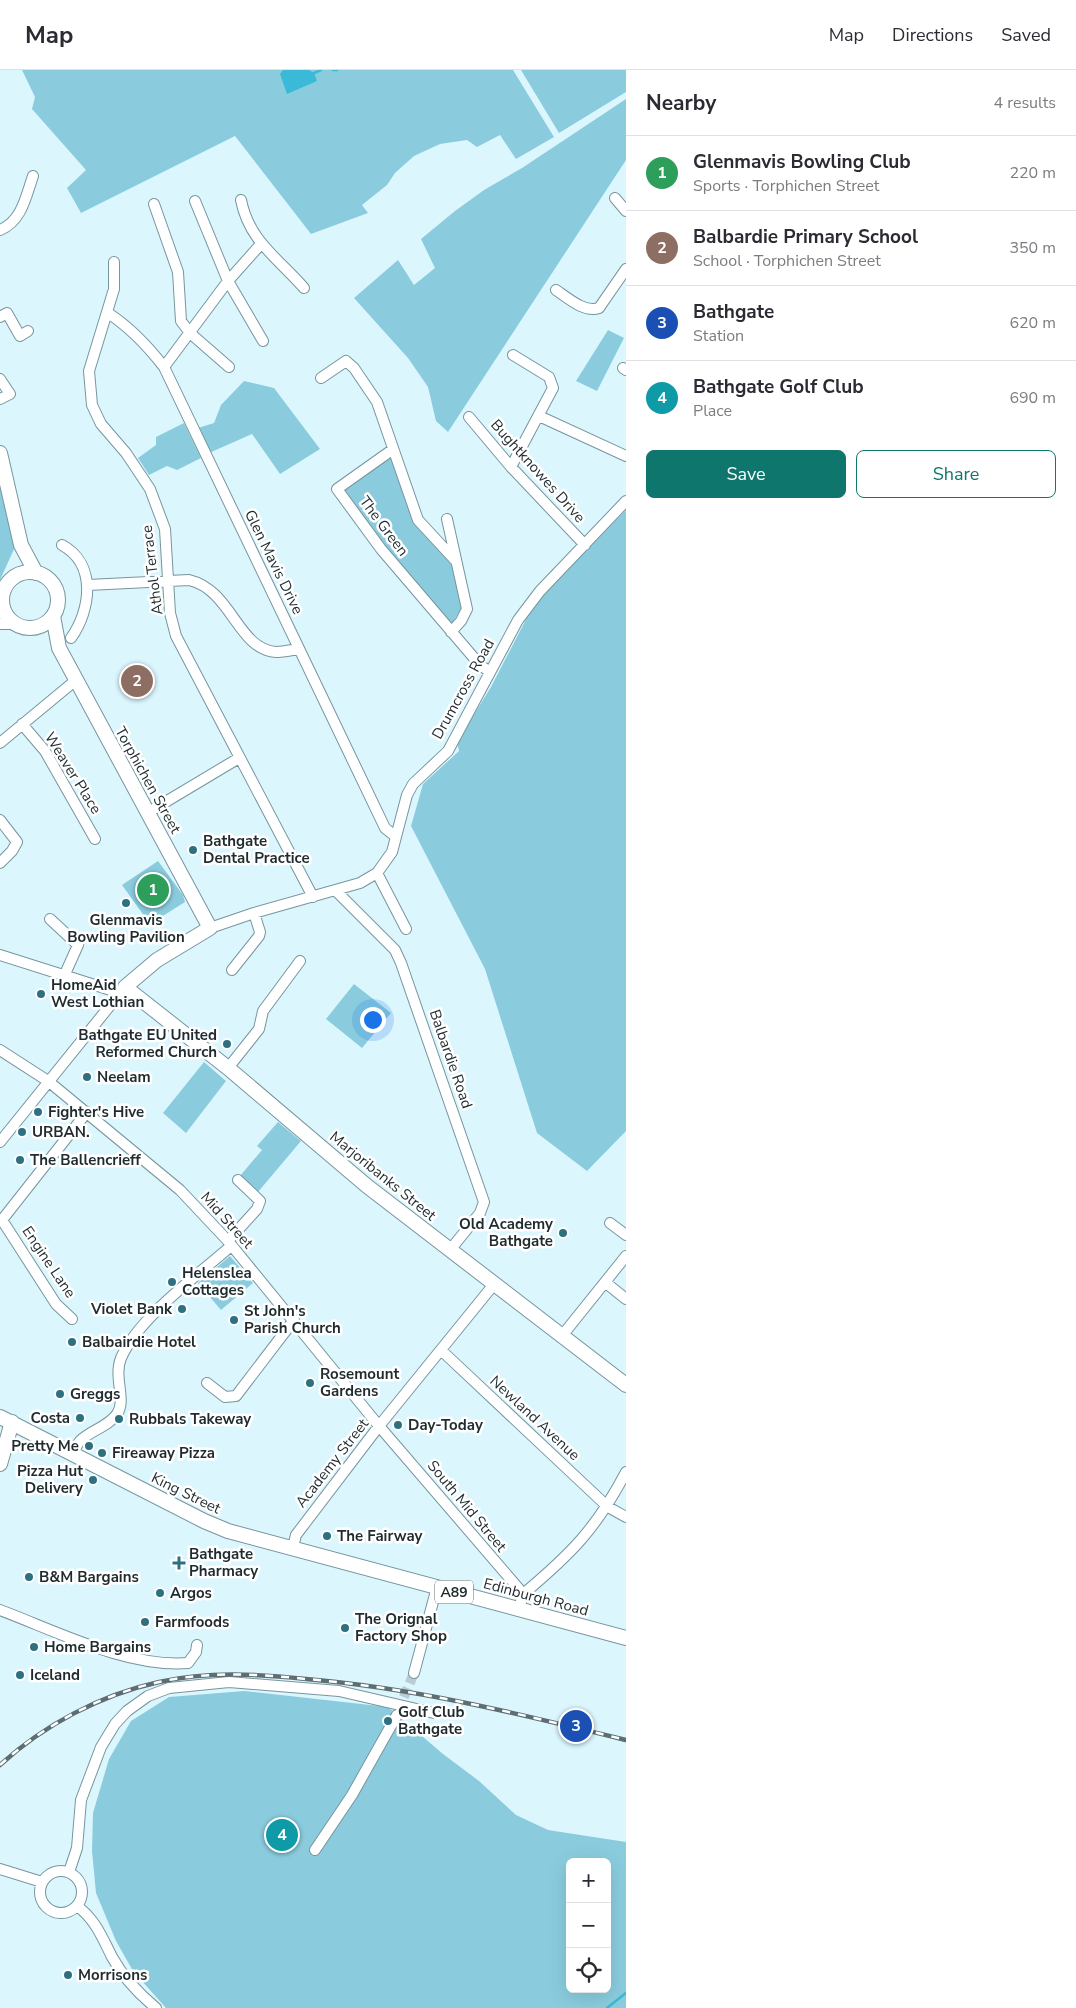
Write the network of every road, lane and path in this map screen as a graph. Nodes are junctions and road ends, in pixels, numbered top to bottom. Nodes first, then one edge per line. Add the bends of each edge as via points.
1 (33, 176) dead end
2 (615, 198) dead end
3 (242, 200) dead end
4 (195, 201) dead end
5 (154, 204) dead end
6 (626, 211) edge
7 (0, 230) edge
8 (261, 244) junction
9 (114, 262) dead end
10 (626, 270) edge
11 (228, 281) junction
12 (304, 288) dead end
13 (556, 290) dead end
14 (108, 313) junction
15 (0, 317) edge
16 (28, 332) dead end
17 (190, 333) junction
18 (264, 341) dead end
19 (513, 355) dead end
20 (164, 367) junction
21 (229, 367) dead end
22 (321, 378) dead end
23 (0, 379) edge
24 (0, 399) edge
25 (539, 416) junction
26 (469, 417) dead end
27 (392, 450) junction
28 (0, 453) edge
29 (626, 456) edge
30 (511, 467) junction
31 (626, 501) edge
32 (447, 519) dead end
33 (22, 545) junction
34 (62, 545) dead end
35 (585, 545) junction
36 (455, 560) junction
37 (36, 573) junction
38 (15, 577) junction
39 (168, 580) junction
40 (88, 585) junction
41 (0, 603) edge
42 (53, 616) junction
43 (0, 624) edge
44 (15, 624) junction
45 (35, 628) junction
46 (451, 632) junction
47 (72, 638) dead end
48 (59, 648) junction
49 (299, 649) junction
50 (490, 672) junction
51 (76, 680) junction
52 (22, 724) junction
53 (0, 743) edge
54 (239, 758) junction
55 (148, 813) junction
56 (0, 820) edge
57 (395, 836) junction
58 (95, 839) dead end
59 (0, 862) edge
60 (376, 873) junction
61 (335, 890) junction
62 (312, 896) junction
63 (254, 913) junction
64 (50, 919) dead end
65 (210, 928) junction
66 (406, 929) dead end
67 (0, 956) edge
68 (300, 961) dead end
69 (232, 970) dead end
70 (65, 974) junction
71 (122, 990) junction
72 (0, 1050) edge
73 (228, 1068) junction
74 (48, 1081) junction
75 (87, 1112) junction
76 (0, 1142) edge
77 (238, 1180) dead end
78 (610, 1223) dead end
79 (626, 1235) edge
80 (229, 1244) junction
81 (450, 1250) junction
82 (626, 1256) edge
83 (606, 1283) junction
84 (496, 1284) junction
85 (626, 1299) edge
86 (72, 1319) dead end
87 (294, 1320) junction
88 (561, 1337) junction
89 (442, 1351) junction
90 (212, 1384) dead end
91 (626, 1385) edge
92 (6, 1419) edge
93 (379, 1426) junction
94 (71, 1454) junction
95 (0, 1464) edge
96 (626, 1472) edge
97 (608, 1506) junction
98 (626, 1517) edge
99 (293, 1548) junction
100 (437, 1587) junction
101 (522, 1595) junction
102 (520, 1609) junction
103 (0, 1610) edge
104 (626, 1638) edge
105 (197, 1646) dead end
106 (414, 1673) tunnel mouth
107 (434, 1713) dead end
108 (396, 1716) tunnel mouth
109 (315, 1850) dead end
110 (0, 1869) edge
111 (69, 1872) junction
112 (42, 1882) junction
113 (76, 1906) junction
114 (156, 2008) edge

1 - 7 street via 20,214
2 - 6 street
3 - 8 street via 244,216
4 - 11 street
5 - 17 street via 178,272 181,321
8 - 11 street
8 - 12 street
9 - 14 street, Athol Terrace via 114,289
10 - 13 street via 599,308 593,310 584,308
11 - 17 street
11 - 18 street
14 - 20 street, Glen Mavis Drive via 146,343
14 - 39 street, Athol Terrace via 89,371 92,405 101,424 126,453 150,489 165,529
15 - 16 street via 8,313 20,336
17 - 20 street
17 - 21 street
19 - 25 street via 549,377 553,383
20 - 49 street, Glen Mavis Drive
22 - 27 street, The Green via 342,362 346,361 354,368 377,402
23 - 24 street via 10,394
25 - 29 street
25 - 30 street
26 - 30 street, Bughtknowes Drive
27 - 36 street, The Green via 418,520
27 - 46 street, The Green via 337,489 381,549
28 - 33 main road
30 - 35 street, Bughtknowes Drive
31 - 35 street, Drumcross Road
32 - 36 street, The Green
33 - 37 main road
33 - 38 main road
34 - 40 street via 74,552
35 - 50 street, Drumcross Road via 531,602
36 - 46 street, The Green via 467,609 462,621
37 - 38 main road
37 - 42 main road via 50,581 55,589 58,600
38 - 41 main road via 5,588
39 - 40 street
39 - 49 street via 189,580 210,589 258,646 276,652
39 - 54 street, Athol Terrace via 170,613 176,636
40 - 47 street via 84,616
41 - 44 main road
42 - 45 main road
42 - 48 main road, Torphichen Street
43 - 44 street
44 - 45 main road
45 - 48 main road, Torphichen Street
46 - 50 street, The Green
48 - 51 main road, Torphichen Street
49 - 57 street, Glen Mavis Drive via 386,828
50 - 57 street, Drumcross Road via 448,751 413,784
51 - 52 street
51 - 55 main road, Torphichen Street
52 - 53 street
52 - 58 street, Weaver Place via 45,751
54 - 55 street
54 - 62 street, Athol Terrace
55 - 65 main road, Torphichen Street
56 - 59 street via 17,842
57 - 60 street, Drumcross Road via 392,852
60 - 61 street, Drumcross Road via 360,883
60 - 66 street
61 - 62 street, Drumcross Road
61 - 81 street, Balbardie Road via 395,950 401,962 484,1202 480,1213
62 - 63 street, Drumcross Road
63 - 65 street, Drumcross Road
63 - 69 street via 259,936
64 - 70 street via 78,945
65 - 71 main road, Drumcross Road via 157,960
67 - 70 street
68 - 73 street via 263,1012 259,1029
70 - 71 street
71 - 73 main road, Marjoribanks Street
71 - 74 street
72 - 74 street, Mid Street
73 - 81 main road, Marjoribanks Street via 367,1186
74 - 75 street, Mid Street
74 - 76 street
75 - 80 street, Mid Street via 180,1190
75 - 86 street, Engine Lane via 2,1220 56,1304
77 - 80 street via 260,1201 258,1209
78 - 79 street
80 - 87 street, Mid Street
80 - 94 street via 133,1338 120,1360 117,1377 121,1405 117,1414 81,1440
81 - 84 main road, Marjoribanks Street
82 - 83 street
83 - 85 street
83 - 88 street
84 - 88 main road, Marjoribanks Street
84 - 89 street, Academy Street
87 - 90 street via 236,1396 224,1397
87 - 93 street, Mid Street
88 - 91 main road, Marjoribanks Street
89 - 93 street, Academy Street
89 - 97 street, Newland Avenue
92 - 94 main road, A89
92 - 95 main road
93 - 99 street, Academy Street via 296,1535
93 - 101 street, South Mid Street
94 - 99 main road, King Street / A89 via 204,1521 238,1534
96 - 97 street
97 - 98 street, Newland Avenue
97 - 101 street via 575,1548
99 - 100 main road, Edinburgh Road / A89
100 - 102 main road, Edinburgh Road / A89
100 - 106 street
101 - 102 street
102 - 104 main road, Edinburgh Road / A89
103 - 105 street via 152,1663 188,1663
107 - 111 street via 339,1691 229,1682 169,1688 148,1696 115,1724 101,1747 81,1800 77,1848
108 - 109 street via 352,1795
110 - 112 street
111 - 112 street via 57,1872
111 - 113 street via 82,1887
112 - 113 street via 43,1901 51,1910 64,1912
113 - 114 street via 96,1925 132,1985

